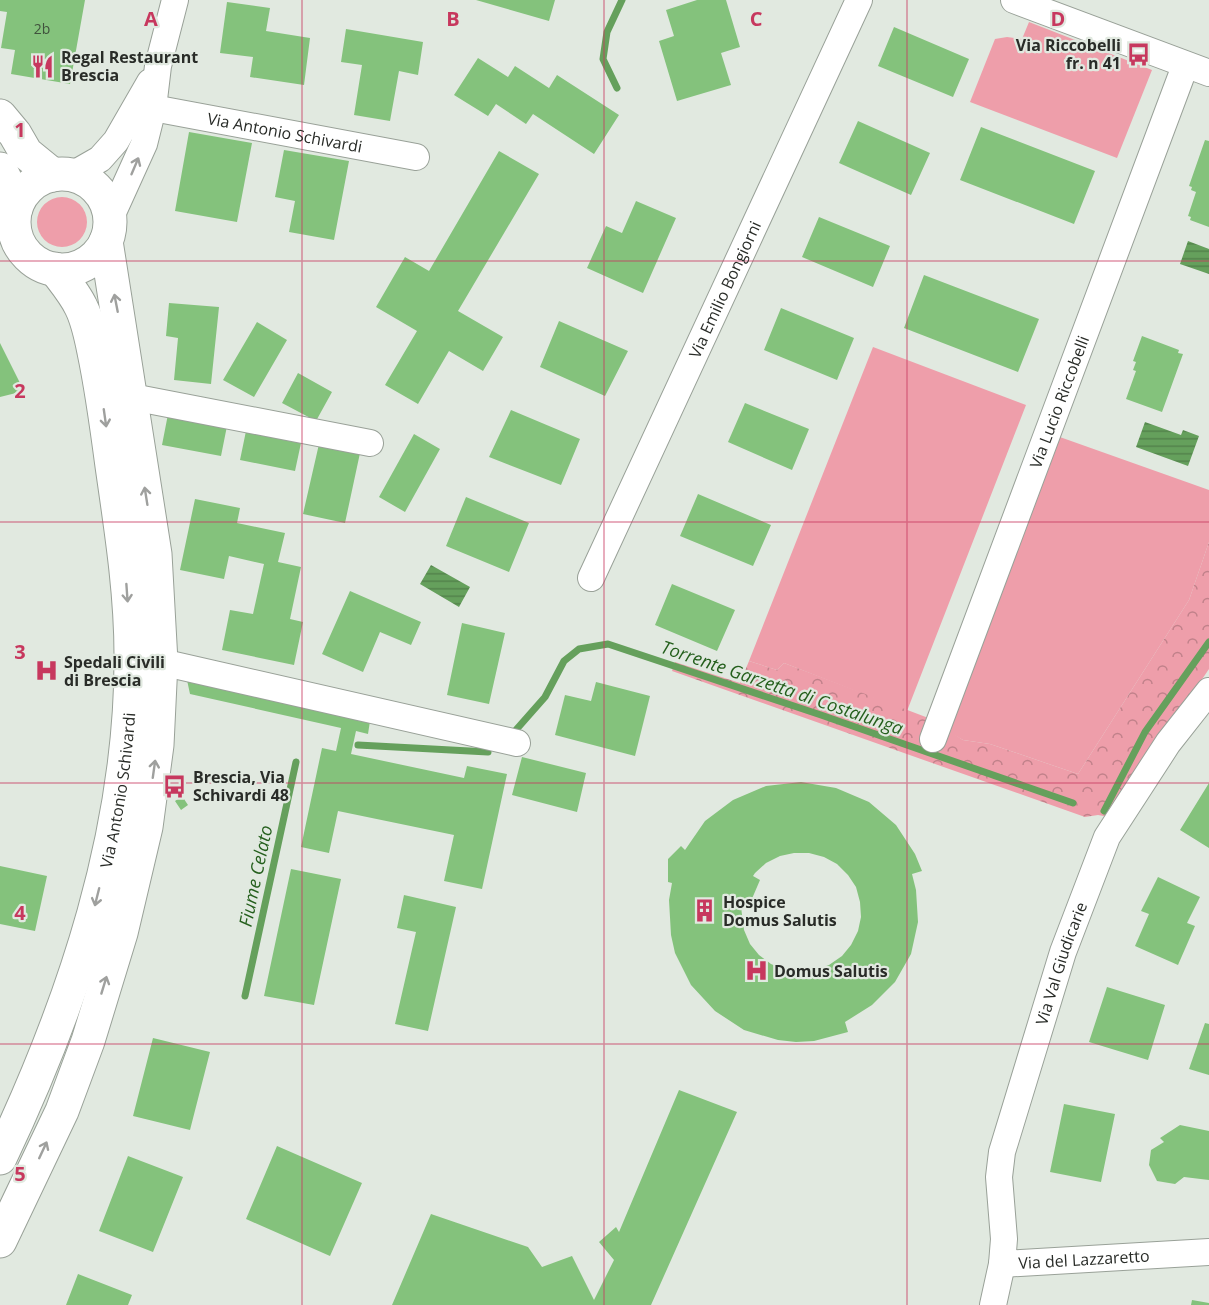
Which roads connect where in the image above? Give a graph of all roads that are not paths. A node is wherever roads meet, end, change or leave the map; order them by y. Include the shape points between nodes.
1 (175, 0) edge
2 (859, 0) edge
3 (1014, 0) edge
4 (158, 66) junction
5 (1197, 69) edge
6 (153, 108) junction
7 (0, 116) edge
8 (416, 158) dead end
9 (0, 169) edge
10 (63, 175) junction
11 (16, 208) junction
12 (108, 230) junction
13 (55, 269) junction
14 (132, 397) junction
15 (370, 443) dead end
16 (591, 578) dead end
17 (161, 662) junction
18 (1209, 691) edge
19 (933, 739) dead end
20 (517, 743) dead end
21 (0, 1158) edge
22 (0, 1241) edge
23 (1209, 1252) edge
24 (1002, 1264) junction
25 (993, 1305) edge

1 - 4 street
2 - 16 street, Via Emilio Bongiorni
3 - 5 street, Via Lucio Riccobelli
4 - 6 street
4 - 10 street via 116,141 100,159
5 - 19 street, Via Lucio Riccobelli
6 - 8 street, Via Antonio Schivardi
12 -> 6 street via 144,144
7 - 10 street via 26,153
9 - 11 street
10 - 11 street via 43,178 26,190
10 - 12 street via 82,178 98,191 108,209
11 - 13 street via 14,220 19,243 34,261
12 - 13 street via 94,258 86,264
14 -> 12 street, Via Antonio Schivardi
13 -> 21 street, Via Antonio Schivardi via 78,301 87,322 103,399 129,620 127,737 116,820 91,924 59,1024
14 - 15 street
17 -> 14 street, Via Antonio Schivardi via 155,554
17 - 20 street
22 -> 17 street, Via Antonio Schivardi via 62,1111 121,933 146,827 157,745
18 - 24 street, Via Val Giudicarie via 1168,743 1107,837 1063,952 1002,1152
23 - 24 street, Via del Lazzaretto
24 - 25 street, Via del Lazzaretto

